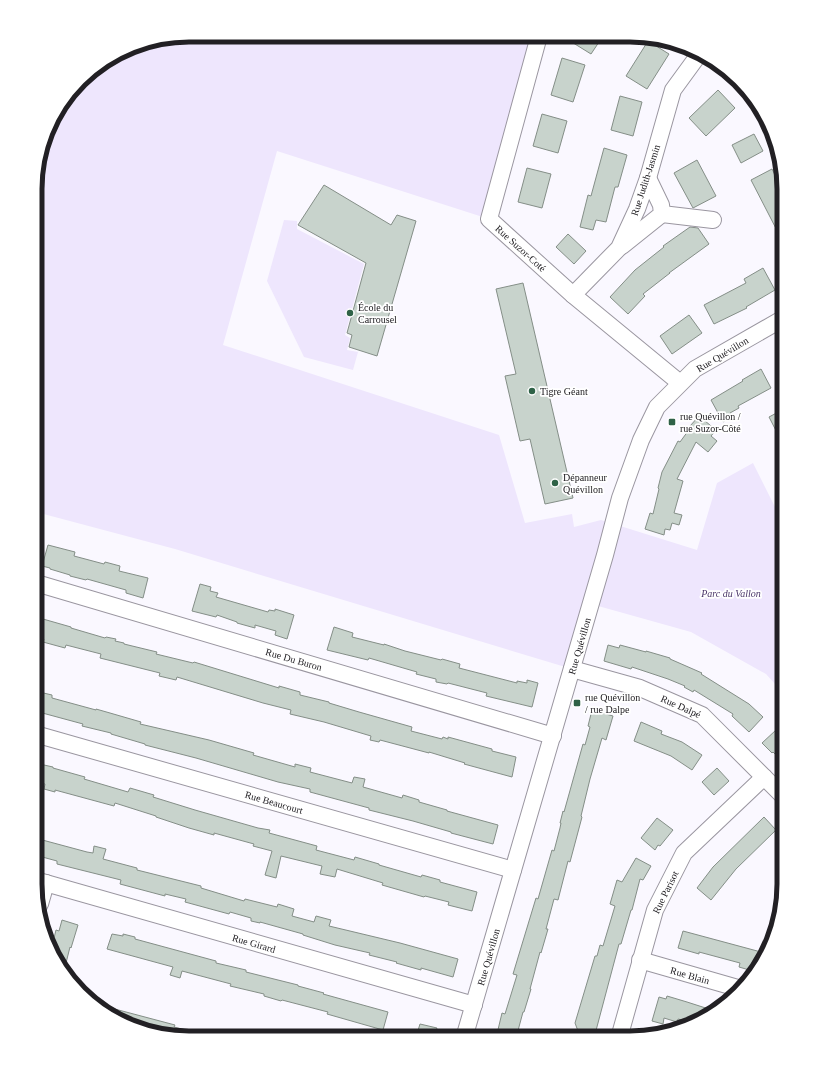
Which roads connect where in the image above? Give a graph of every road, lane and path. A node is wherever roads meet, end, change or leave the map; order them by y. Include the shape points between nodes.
1 (537, 42) edge
2 (696, 58) edge
3 (648, 178) junction
4 (662, 214) junction
5 (713, 220) dead end
6 (619, 248) junction
7 (573, 295) junction
8 (777, 328) edge
9 (680, 384) junction
10 (42, 585) edge
11 (572, 669) junction
12 (42, 736) edge
13 (553, 736) junction
14 (764, 777) junction
15 (777, 790) edge
16 (513, 870) junction
17 (42, 882) edge
18 (640, 960) junction
19 (735, 987) edge
20 (474, 1005) junction
21 (466, 1031) edge
22 (621, 1031) edge

1 - 7 street, Rue Suzor-Coté via 489,219
2 - 3 street, Rue Judith-Jasmin via 672,90
3 - 4 street via 661,205
3 - 6 street, Rue Judith-Jasmin via 637,210
4 - 5 street
4 - 6 street
6 - 7 street, Rue Judith-Jasmin
7 - 9 street, Rue Suzor-Coté
8 - 9 street, Rue Quévillon via 695,369
9 - 11 street, Rue Quévillon via 657,407 641,440 620,498
10 - 13 street, Rue Du Buron
11 - 13 street, Rue Quévillon
11 - 14 street, Rue Dalpé via 640,688 702,715
12 - 16 street, Rue Beaucourt
13 - 16 street, Rue Quévillon
14 - 15 street, Rue Dalpé
14 - 18 street, Rue Parisot via 684,853 655,910
16 - 20 street, Rue Quévillon
17 - 20 street, Rue Girard
18 - 19 street, Rue Blain
18 - 22 street, Rue Parisot
20 - 21 street, Rue Quévillon

